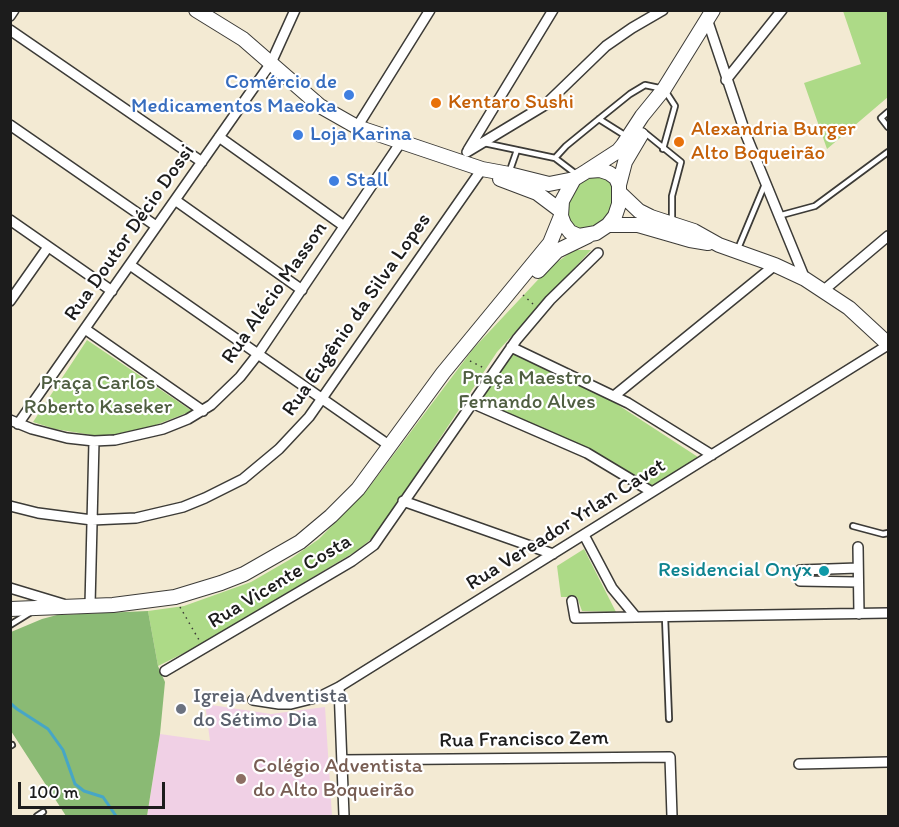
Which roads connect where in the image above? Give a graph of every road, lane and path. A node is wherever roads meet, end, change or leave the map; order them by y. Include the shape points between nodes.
1 (14, 10) edge
2 (196, 10) edge
3 (296, 10) edge
4 (430, 10) edge
5 (553, 10) edge
6 (663, 10) edge
7 (782, 10) edge
8 (710, 15) edge
9 (10, 16) edge
10 (10, 30) edge
11 (271, 63) junction
12 (726, 80) junction
13 (664, 88) junction
14 (888, 112) edge
15 (599, 119) junction
16 (10, 124) edge
17 (357, 127) junction
18 (888, 127) edge
19 (643, 132) junction
20 (219, 137) junction
21 (629, 138) junction
22 (401, 142) junction
23 (483, 142) junction
24 (663, 149) junction
25 (517, 150) junction
26 (888, 152) edge
27 (463, 157) junction
28 (555, 158) junction
29 (201, 162) junction
30 (482, 169) junction
31 (509, 174) junction
32 (580, 175) junction
33 (765, 184) junction
34 (620, 189) junction
35 (175, 200) junction
36 (561, 213) junction
37 (778, 216) junction
38 (10, 220) edge
39 (672, 224) junction
40 (608, 225) junction
41 (156, 226) junction
42 (344, 226) junction
43 (589, 236) junction
44 (888, 236) edge
45 (719, 245) junction
46 (48, 247) junction
47 (737, 251) junction
48 (598, 252) dead end
49 (130, 265) junction
50 (775, 266) junction
51 (805, 279) junction
52 (302, 290) junction
53 (824, 290) junction
54 (112, 291) junction
55 (519, 292) junction
56 (10, 301) edge
57 (541, 310) junction
58 (487, 320) junction
59 (85, 329) junction
60 (888, 345) edge
61 (511, 347) junction
62 (258, 354) junction
63 (458, 354) junction
64 (493, 373) junction
65 (614, 396) junction
66 (322, 399) junction
67 (472, 403) junction
68 (203, 411) junction
69 (14, 422) edge
70 (94, 441) junction
71 (390, 446) junction
72 (712, 455) junction
73 (652, 492) junction
74 (403, 501) junction
75 (10, 506) edge
76 (92, 520) junction
77 (854, 526) dead end
78 (888, 533) edge
79 (584, 535) junction
80 (858, 547) dead end
81 (553, 554) junction
82 (858, 568) junction
83 (800, 570) dead end
84 (800, 581) dead end
85 (858, 582) junction
86 (10, 590) edge
87 (175, 597) junction
88 (572, 601) dead end
89 (67, 605) junction
90 (90, 605) junction
91 (41, 606) junction
92 (10, 609) edge
93 (859, 614) junction
94 (888, 614) edge
95 (665, 616) junction
96 (636, 617) junction
97 (10, 625) edge
98 (203, 648) junction
99 (165, 671) dead end
100 (339, 687) junction
101 (253, 700) dead end
102 (669, 719) dead end
103 (342, 760) junction
104 (888, 762) edge
105 (800, 764) dead end
106 (43, 812) dead end
107 (37, 816) edge
108 (344, 816) edge
109 (672, 816) edge

1 - 9 street
2 - 11 main road via 243,39
3 - 11 street, Rua Doutor Décio Dossi
4 - 17 street
5 - 27 street
6 - 23 street via 606,46 545,105
7 - 12 street
8 - 12 street
8 - 13 main road
10 - 29 street
11 - 17 main road via 320,106
11 - 20 street, Rua Doutor Décio Dossi
12 - 33 street
13 - 15 lane via 645,85
13 - 19 main road
13 - 21 main road
13 - 24 lane via 675,106
14 - 18 lane via 881,118
15 - 21 lane
15 - 28 lane
16 - 41 street
17 - 22 main road
19 - 24 lane
19 - 34 main road via 625,162
20 - 29 street, Rua Doutor Décio Dossi
20 - 42 street
21 - 32 main road via 618,151
22 - 27 main road
22 - 42 street, Rua Alécio Masson
23 - 25 lane
23 - 27 street
24 - 39 lane via 681,162 672,196
25 - 28 lane
25 - 31 lane
26 - 37 lane via 815,206
27 - 30 main road
28 - 32 lane
29 - 35 street, Rua Doutor Décio Dossi
30 - 31 main road
30 - 36 main road via 537,193
30 - 66 street, Rua Eugênio da Silva Lopes
31 - 32 main road via 549,184
32 - 34 main road via 600,170 609,173
32 - 36 main road via 566,192
33 - 37 street
33 - 47 lane
34 - 39 main road via 645,214
34 - 40 main road via 620,204
35 - 41 street, Rua Doutor Décio Dossi
35 - 52 street
36 - 43 main road via 570,232
36 - 58 main road via 550,243
37 - 51 street
38 - 46 street
39 - 45 main road
40 - 43 main road
40 - 45 main road via 638,225
41 - 49 street, Rua Doutor Décio Dossi
42 - 52 street, Rua Alécio Masson
43 - 55 main road via 557,251
44 - 53 street
45 - 47 main road
46 - 54 street
46 - 56 street
47 - 50 main road
48 - 57 street, Rua Vicente Costa
49 - 54 street, Rua Doutor Décio Dossi
49 - 62 street
50 - 51 main road
50 - 65 street
51 - 53 main road
52 - 62 street, Rua Alécio Masson
53 - 60 main road via 862,318
54 - 59 street, Rua Doutor Décio Dossi
55 - 57 path
55 - 58 main road
57 - 61 street, Rua Vicente Costa
58 - 63 main road
59 - 68 street
59 - 69 street, Rua Doutor Décio Dossi
60 - 72 street, Rua Vereador Yrlan Cavet
61 - 64 street, Rua Vicente Costa
61 - 65 street
62 - 66 street
62 - 68 street, Rua Alécio Masson
63 - 64 path
63 - 71 main road
64 - 67 street, Rua Vicente Costa
65 - 72 street
66 - 71 street
66 - 76 street, Rua Eugênio da Silva Lopes via 279,449 224,490 158,513
67 - 73 street via 579,449
67 - 74 street, Rua Vicente Costa
68 - 70 street, Rua Alécio Masson via 146,434
69 - 70 street, Rua Alécio Masson via 67,438
70 - 76 street
71 - 87 main road via 344,504 300,542 244,574
72 - 73 street, Rua Vereador Yrlan Cavet
73 - 79 street, Rua Vereador Yrlan Cavet
74 - 81 street
74 - 98 street, Rua Vicente Costa via 381,536 365,552
75 - 76 street, Rua Eugênio da Silva Lopes
76 - 90 street
77 - 78 lane
79 - 81 street, Rua Vereador Yrlan Cavet
79 - 96 street via 612,588
80 - 82 street
81 - 100 street, Rua Vereador Yrlan Cavet
82 - 83 street
82 - 85 street
84 - 85 street
85 - 93 street
86 - 89 street
87 - 90 main road
87 - 98 path
88 - 96 street via 575,618
89 - 90 main road
89 - 91 main road
91 - 92 main road
91 - 97 lane
93 - 94 street
93 - 95 street
95 - 96 street
95 - 102 lane
98 - 99 street, Rua Vicente Costa
100 - 101 street, Rua Vereador Yrlan Cavet via 291,704
100 - 103 street
103 - 108 street
103 - 109 street, Rua Francisco Zem via 670,757
104 - 105 street
106 - 107 lane

